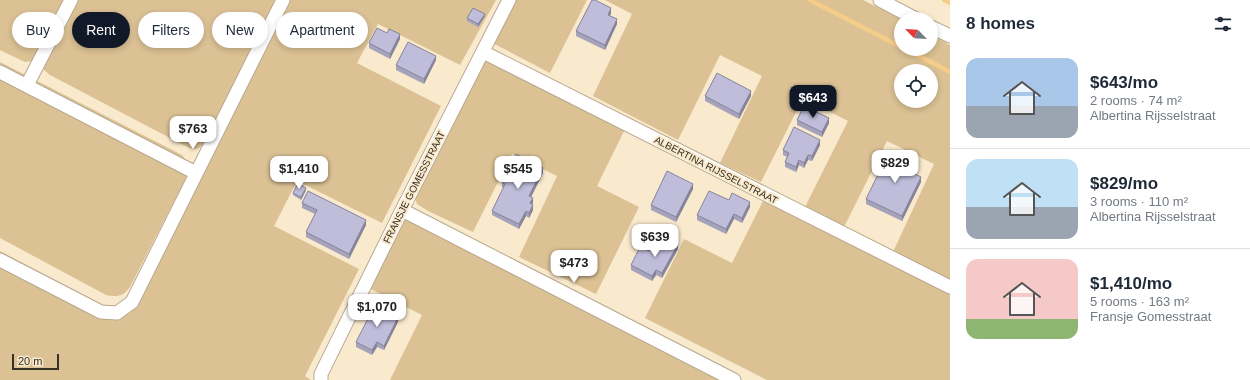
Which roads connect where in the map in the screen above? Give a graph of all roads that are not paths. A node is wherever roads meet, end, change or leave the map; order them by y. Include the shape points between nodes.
1 (71, 0) edge
2 (283, 0) edge
3 (509, 0) edge
4 (880, 0) edge
5 (903, 12) edge
6 (938, 30) edge
7 (950, 36) edge
8 (483, 52) junction
9 (0, 72) edge
10 (27, 85) junction
11 (196, 173) junction
12 (402, 210) junction
13 (0, 260) edge
14 (950, 287) edge
15 (321, 377) edge
16 (734, 380) edge

1 - 10 street
2 - 11 street
3 - 8 street, FRANSJE GOMESSTRAAT
4 - 5 street
6 - 7 street
8 - 12 street, FRANSJE GOMESSTRAAT
8 - 14 street, ALBERTINA RIJSSELSTRAAT
9 - 10 street
10 - 11 street
11 - 13 street via 132,302 117,313 101,312
12 - 15 street, FRANSJE GOMESSTRAAT
12 - 16 street

